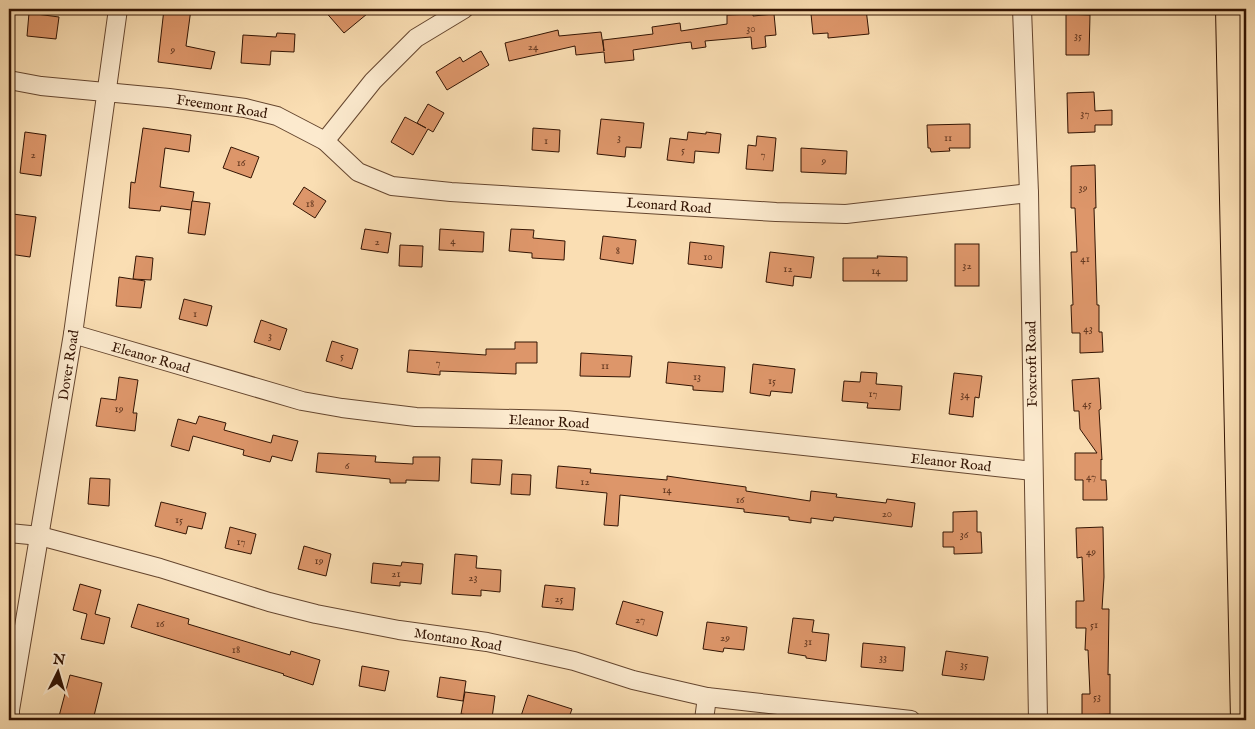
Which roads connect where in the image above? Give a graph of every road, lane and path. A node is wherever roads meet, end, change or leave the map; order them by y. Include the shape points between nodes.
1 (118, 9) edge
2 (464, 9) edge
3 (1022, 9) edge
4 (1230, 9) edge
5 (9, 80) edge
6 (106, 93) junction
7 (324, 141) junction
8 (1028, 193) junction
9 (73, 334) junction
10 (1033, 471) junction
11 (9, 533) edge
12 (40, 536) junction
13 (707, 697) junction
14 (10, 720) edge
15 (704, 720) edge
16 (911, 720) edge
17 (1038, 720) edge
18 (1245, 720) edge

1 - 6 street, Dover Road
2 - 7 street via 416,38 373,81
3 - 8 street, Foxcroft Road
4 - 18 highway
5 - 6 street, Freemont Road
6 - 7 street, Freemont Road via 245,108 277,116
6 - 9 street, Dover Road
7 - 8 street, Leonard Road via 358,172 392,186 451,192 846,214
8 - 10 street, Foxcroft Road
9 - 10 street, Eleanor Road via 302,401 342,408 416,417 566,420
9 - 12 street, Dover Road
10 - 17 street, Foxcroft Road
11 - 12 street, Montano Road
12 - 13 street, Montano Road via 307,612 399,630 487,642 574,661 633,680
12 - 14 street, Dover Road
13 - 15 street
13 - 16 street, Montano Road

